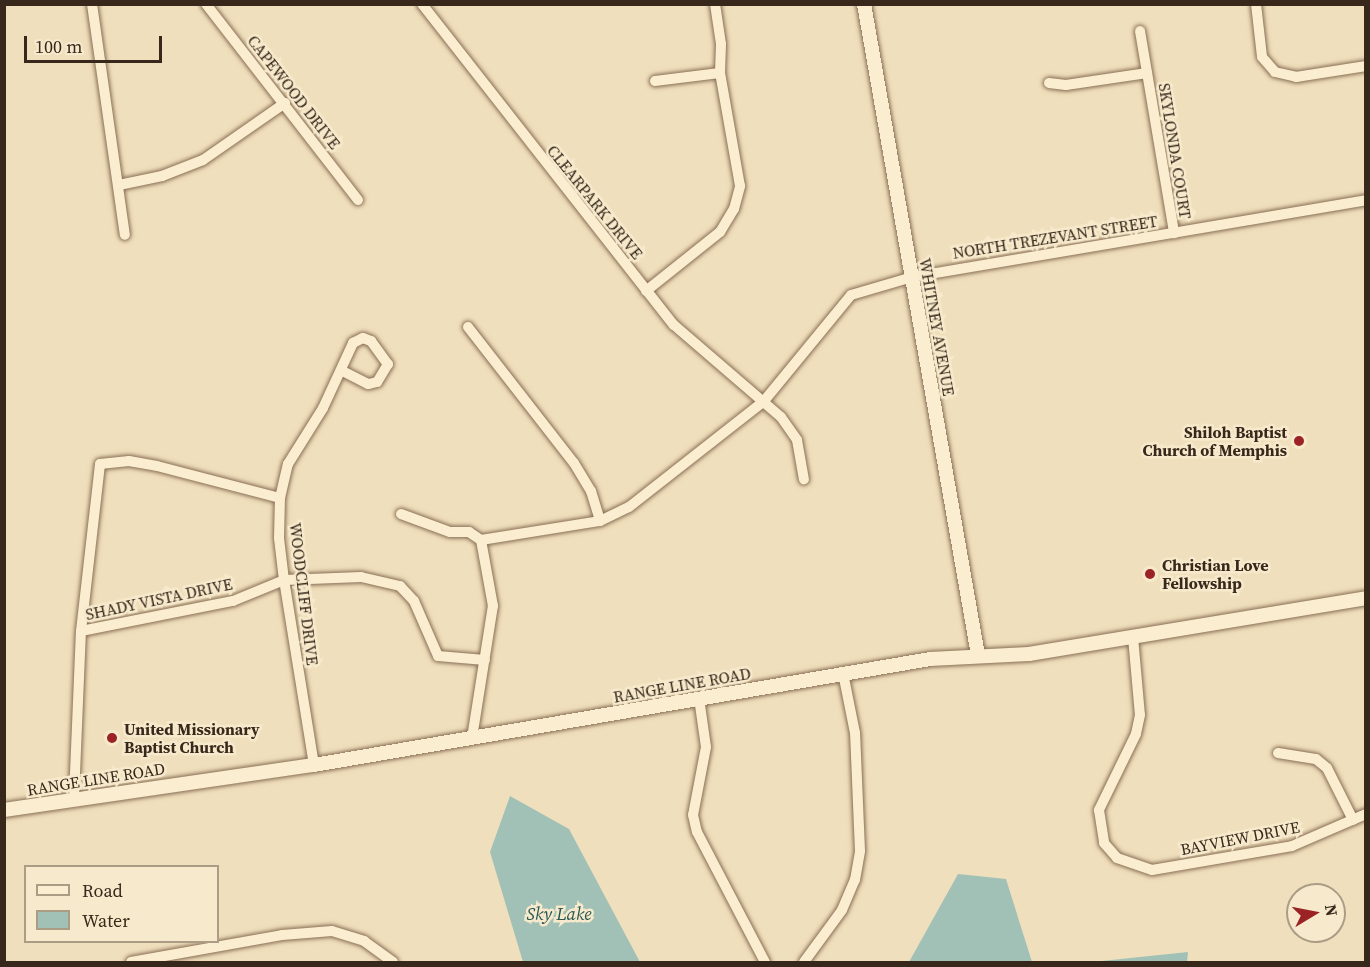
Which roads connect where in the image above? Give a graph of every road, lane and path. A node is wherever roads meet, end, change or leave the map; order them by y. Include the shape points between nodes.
1 (206, 4) edge
2 (422, 4) edge
3 (715, 4) edge
4 (864, 4) edge
5 (1256, 4) edge
6 (94, 5) edge
7 (1140, 31) dead end
8 (1365, 66) edge
9 (720, 73) junction
10 (1147, 74) junction
11 (655, 81) dead end
12 (1049, 83) dead end
13 (285, 103) junction
14 (119, 185) junction
15 (358, 200) dead end
16 (1365, 200) edge
17 (1174, 233) junction
18 (125, 235) dead end
19 (912, 277) junction
20 (646, 291) junction
21 (468, 327) dead end
22 (341, 370) junction
23 (764, 401) junction
24 (804, 479) dead end
25 (280, 498) junction
26 (401, 513) dead end
27 (600, 521) junction
28 (481, 540) junction
29 (284, 580) junction
30 (1365, 598) edge
31 (81, 631) junction
32 (1133, 637) junction
33 (978, 655) junction
34 (485, 660) junction
35 (843, 674) junction
36 (699, 698) junction
37 (472, 738) junction
38 (1278, 753) dead end
39 (314, 765) junction
40 (74, 797) junction
41 (4, 810) edge
42 (1365, 814) edge
43 (1353, 820) junction
44 (170, 959) edge
45 (131, 963) edge
46 (393, 963) edge
47 (765, 963) edge
48 (804, 963) edge

1 - 13 street, CAPEWOOD DRIVE
2 - 20 street, CLEARPARK DRIVE
3 - 9 street via 721,44
4 - 19 main road, WHITNEY AVENUE
5 - 8 street via 1262,57 1275,72 1296,77
6 - 14 street
7 - 10 street, SKYLONDA COURT
9 - 11 street
9 - 20 street via 740,186 734,209 720,232
10 - 12 street via 1066,85
10 - 17 street, SKYLONDA COURT
13 - 14 street via 203,160 162,176
13 - 15 street, CAPEWOOD DRIVE
14 - 18 street
16 - 17 street, NORTH TREZEVANT STREET
17 - 19 street, NORTH TREZEVANT STREET
19 - 23 street, NORTH TREZEVANT STREET via 851,295
19 - 33 main road, WHITNEY AVENUE
20 - 23 street, CLEARPARK DRIVE via 674,325
21 - 27 street via 574,463 591,491
22 - 22 street, WOODCLIFF DRIVE via 368,384 377,382 388,364 386,356 363,338 354,343
22 - 25 street, WOODCLIFF DRIVE via 288,464
23 - 24 street, CLEARPARK DRIVE via 797,440
23 - 27 street, NORTH TREZEVANT STREET via 629,507
25 - 29 street, WOODCLIFF DRIVE
25 - 31 street via 157,466 129,461 100,464
26 - 28 street via 450,532 469,532
27 - 28 street, NORTH TREZEVANT STREET
28 - 34 street via 493,606
29 - 31 street, SHADY VISTA DRIVE via 233,601
29 - 34 street, SHADY VISTA DRIVE via 361,577 400,586 414,601 438,656
29 - 39 street, WOODCLIFF DRIVE
30 - 32 main road, RANGE LINE ROAD
31 - 40 street
32 - 33 main road, RANGE LINE ROAD via 1029,654
32 - 43 street, BAYVIEW DRIVE via 1140,716 1136,734 1099,810 1104,843 1117,858 1152,870 1292,846
33 - 35 main road, RANGE LINE ROAD
34 - 37 street
35 - 36 main road, RANGE LINE ROAD
35 - 48 street via 855,733 860,851 855,880 842,910
36 - 37 main road, RANGE LINE ROAD
36 - 47 street via 706,747 693,815 697,832
37 - 39 main road, RANGE LINE ROAD
38 - 43 street via 1316,759 1327,768
39 - 40 main road, RANGE LINE ROAD
40 - 41 main road, RANGE LINE ROAD
42 - 43 street, BAYVIEW DRIVE
44 - 45 street
44 - 46 street via 282,935 332,931 364,941

